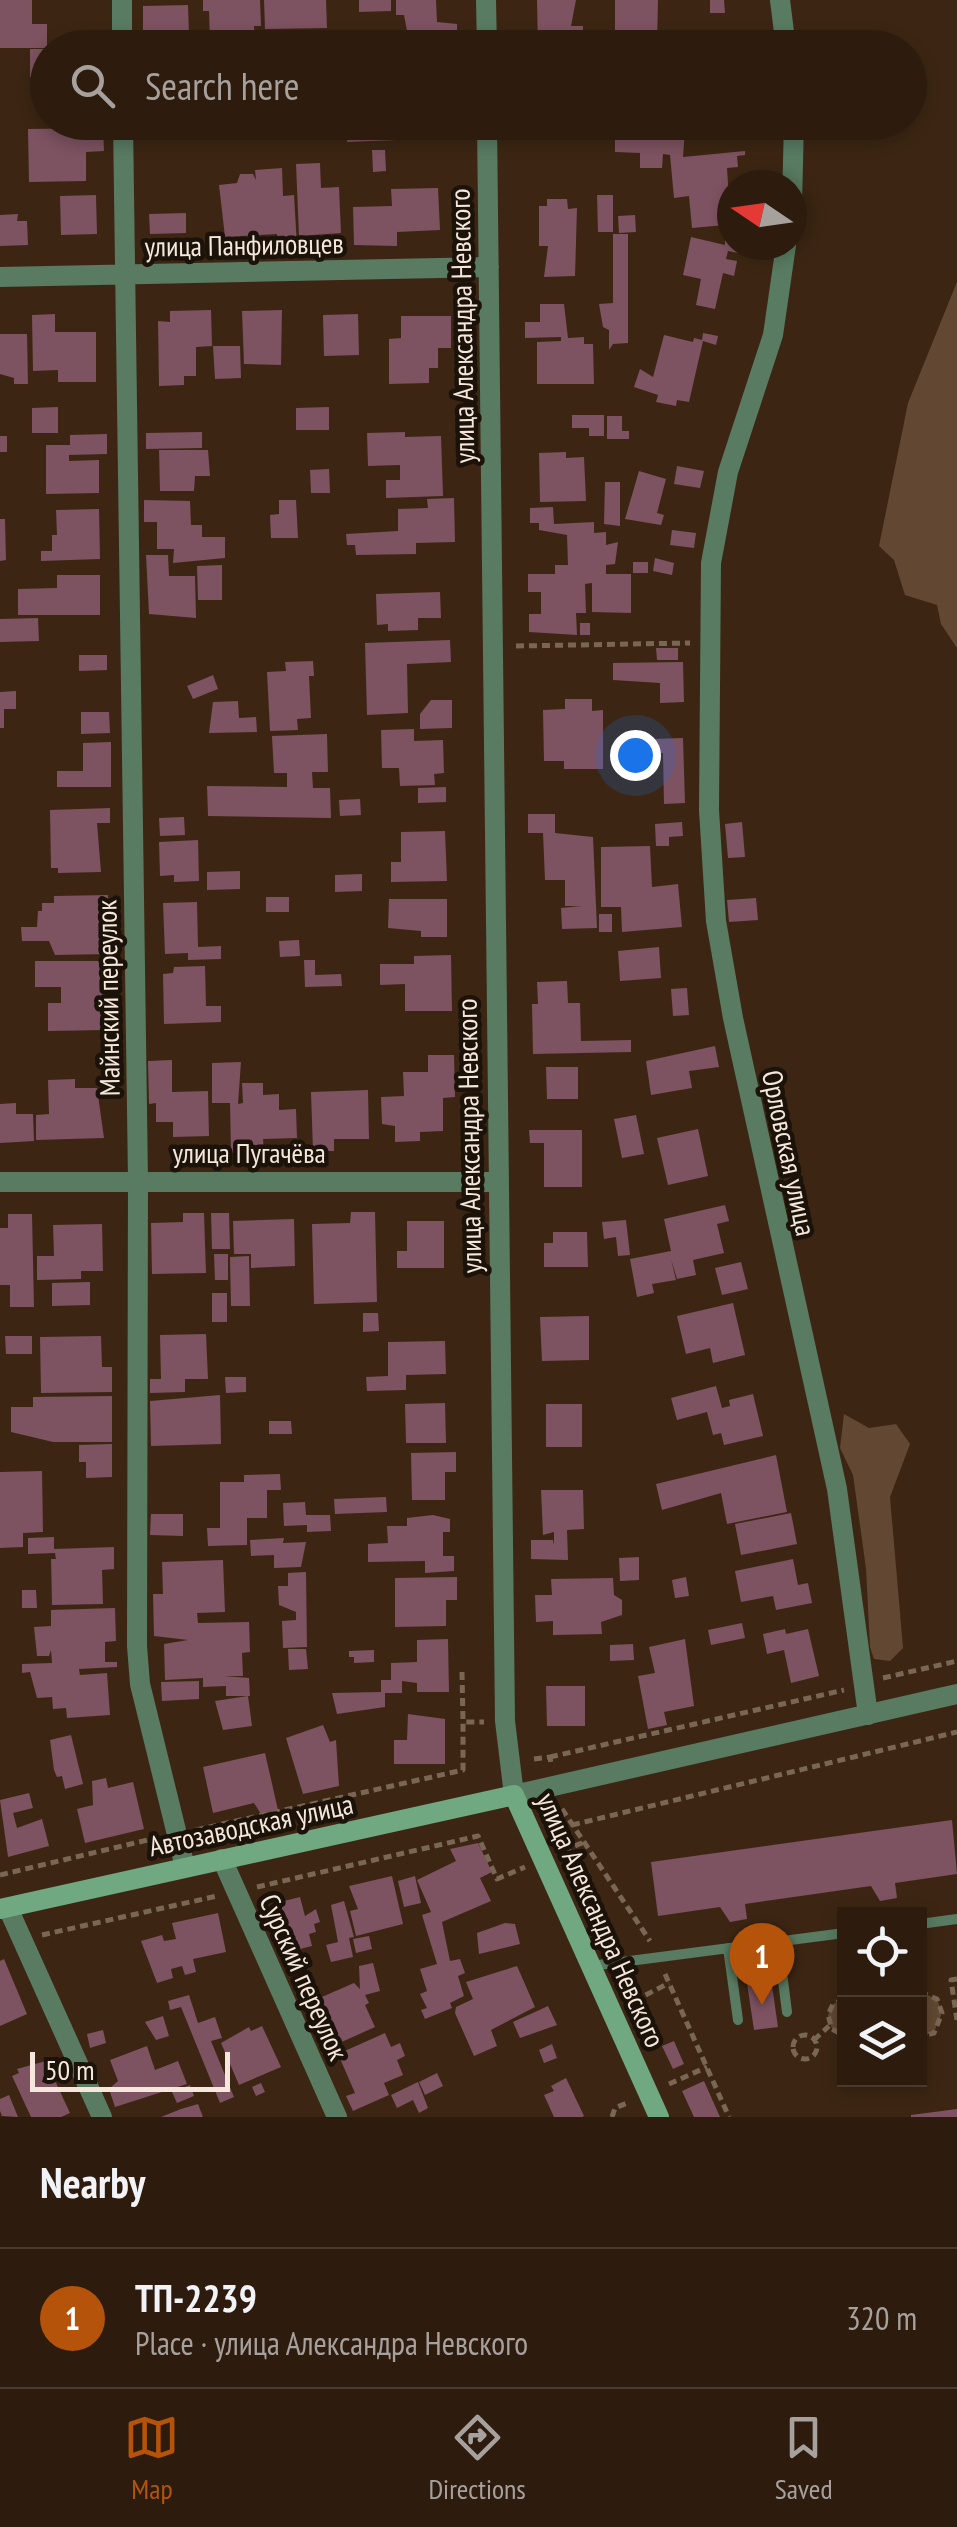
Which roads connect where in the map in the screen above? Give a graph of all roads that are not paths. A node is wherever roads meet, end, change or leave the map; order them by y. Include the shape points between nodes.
1 (122, 0) edge
2 (486, 0) edge
3 (780, 0) edge
4 (122, 30) edge
5 (486, 30) edge
6 (784, 30) edge
7 (123, 140) edge
8 (488, 140) edge
9 (794, 140) edge
10 (793, 170) edge
11 (784, 260) edge
12 (489, 267) junction
13 (124, 275) junction
14 (0, 277) edge
15 (138, 1180) junction
16 (0, 1182) edge
17 (497, 1182) junction
18 (957, 1694) edge
19 (868, 1715) junction
20 (514, 1795) junction
21 (222, 1859) junction
22 (185, 1867) junction
23 (4, 1908) edge
24 (957, 1919) edge
25 (927, 1923) edge
26 (837, 1935) edge
27 (778, 1942) junction
28 (728, 1948) junction
29 (591, 1966) junction
30 (787, 2012) dead end
31 (738, 2020) dead end
32 (102, 2117) edge
33 (336, 2117) edge
34 (659, 2117) edge

1 - 4 street
2 - 5 street
3 - 6 street
7 - 13 street, Майнский переулок
8 - 12 street, улица Александра Невского
9 - 10 street
11 - 19 street, Орловская улица via 773,335 728,472 711,562 709,810 716,921 771,1205 837,1490
12 - 13 street, улица Панфиловцев
12 - 17 street, улица Александра Невского
13 - 14 street, улица Панфиловцев
13 - 15 street, Майнский переулок
15 - 16 street, улица Пугачёва
15 - 17 street, улица Пугачёва
15 - 22 street, Майнский переулок via 136,1646
17 - 20 street, улица Александра Невского via 506,1721
18 - 19 street
19 - 20 street
20 - 21 street, Автозаводская улица
20 - 29 street, улица Александра Невского
21 - 22 street, Автозаводская улица
21 - 33 street, Сурский переулок
22 - 23 street, Автозаводская улица
23 - 32 street
24 - 25 lane
26 - 27 lane
27 - 28 lane
27 - 30 lane
28 - 29 lane
28 - 31 lane
29 - 34 street, улица Александра Невского

